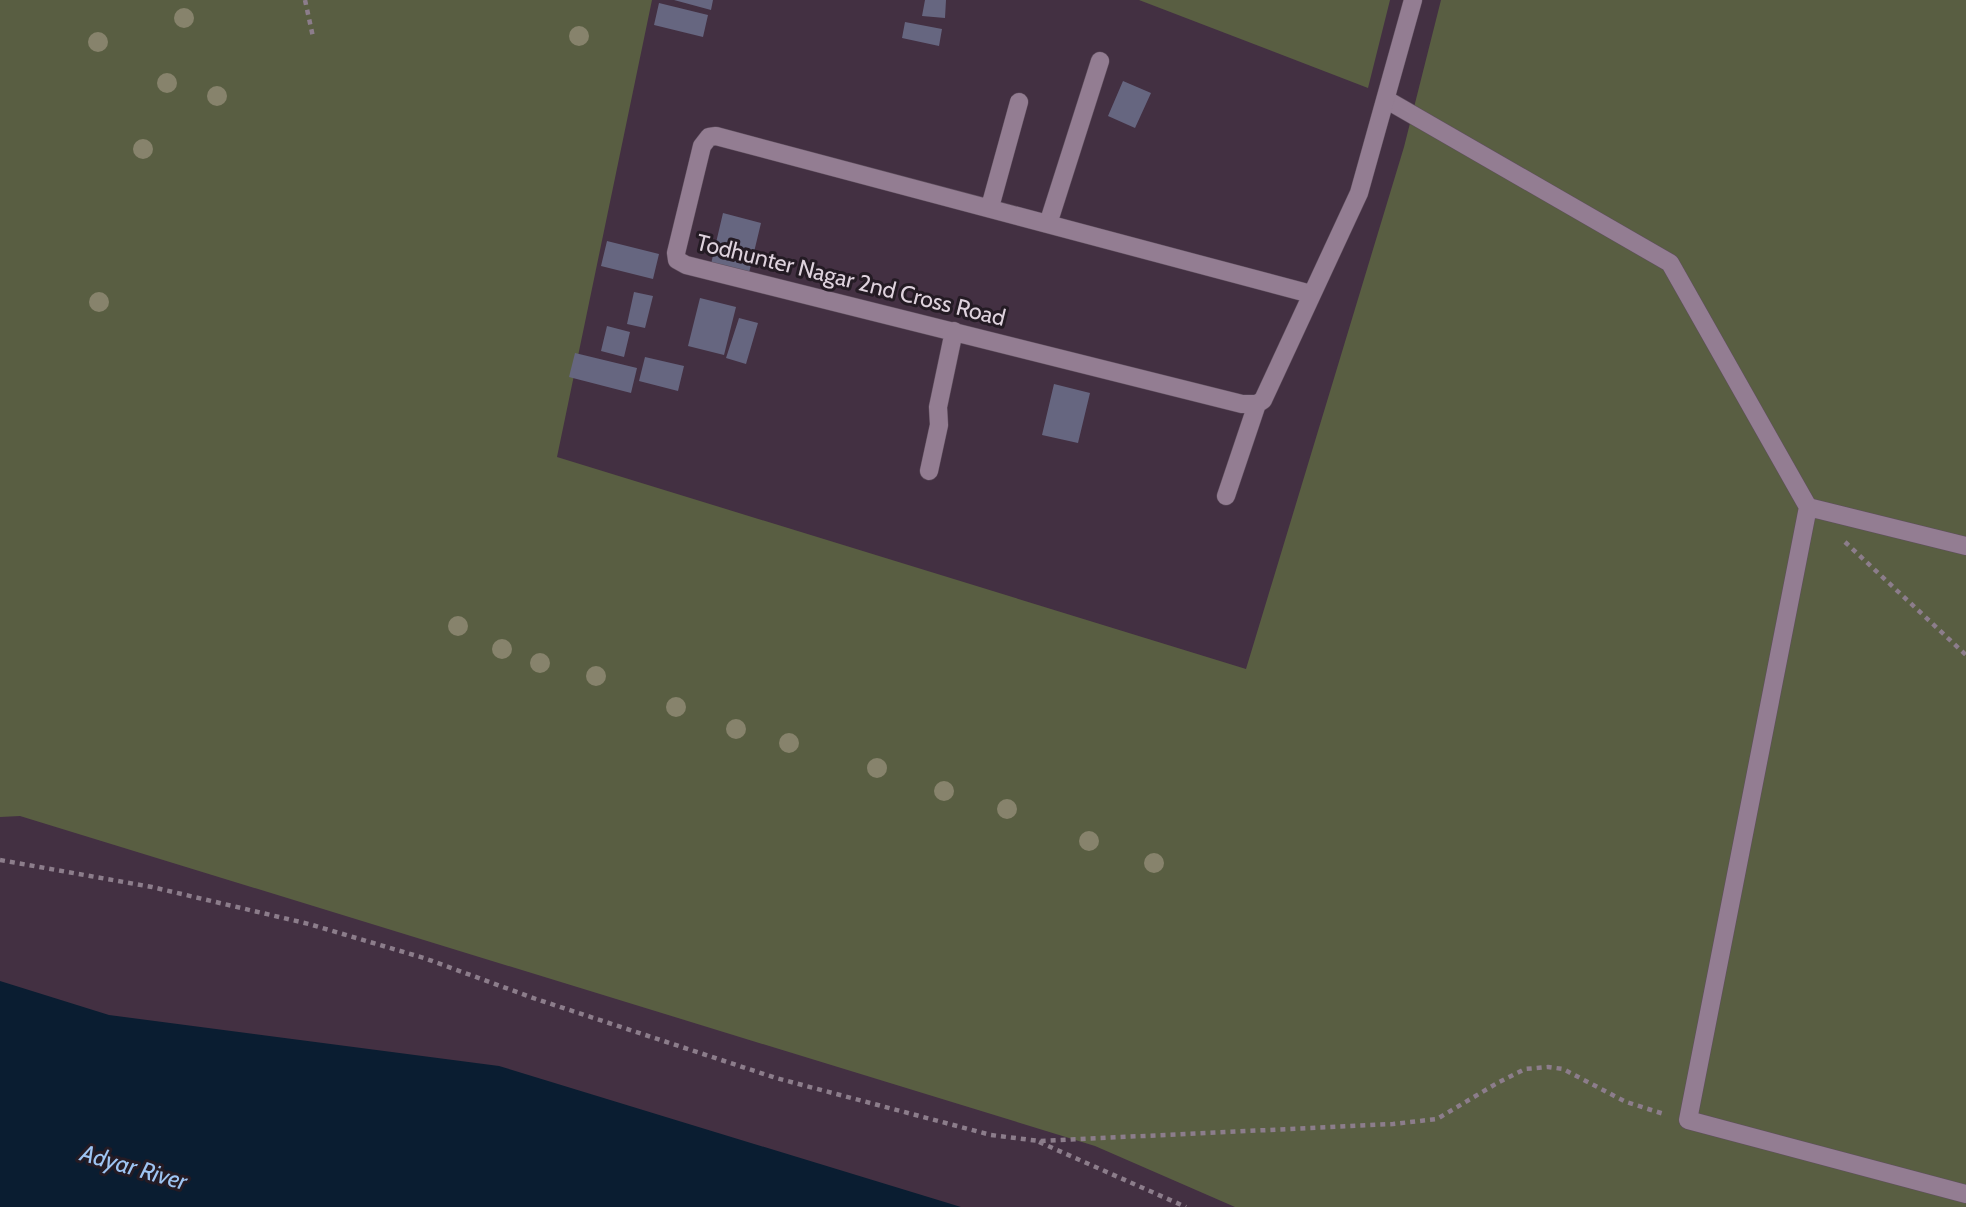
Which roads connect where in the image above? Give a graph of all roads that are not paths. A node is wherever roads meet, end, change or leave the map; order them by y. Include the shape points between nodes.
1 (1413, 0) edge
2 (1100, 61) dead end
3 (1387, 100) junction
4 (1019, 102) dead end
5 (990, 207) junction
6 (1048, 224) junction
7 (1311, 295) junction
8 (954, 331) junction
9 (1257, 404) junction
10 (929, 471) dead end
11 (1226, 496) dead end
12 (1808, 508) junction
13 (1966, 546) edge
14 (1966, 1194) edge

1 - 3 street
2 - 6 street
3 - 7 street via 1359,193
3 - 12 street via 1670,263
4 - 5 street
5 - 6 street, Todhunter Nagar 2nd Cross Road
5 - 8 street, Todhunter Nagar 2nd Cross Road via 723,137 709,137 702,146 677,260
6 - 7 street, Todhunter Nagar 2nd Cross Road
7 - 9 street via 1263,400
8 - 9 street, Todhunter Nagar 2nd Cross Road via 1242,404
8 - 10 street
9 - 11 street
12 - 13 street
12 - 14 street via 1688,1120

